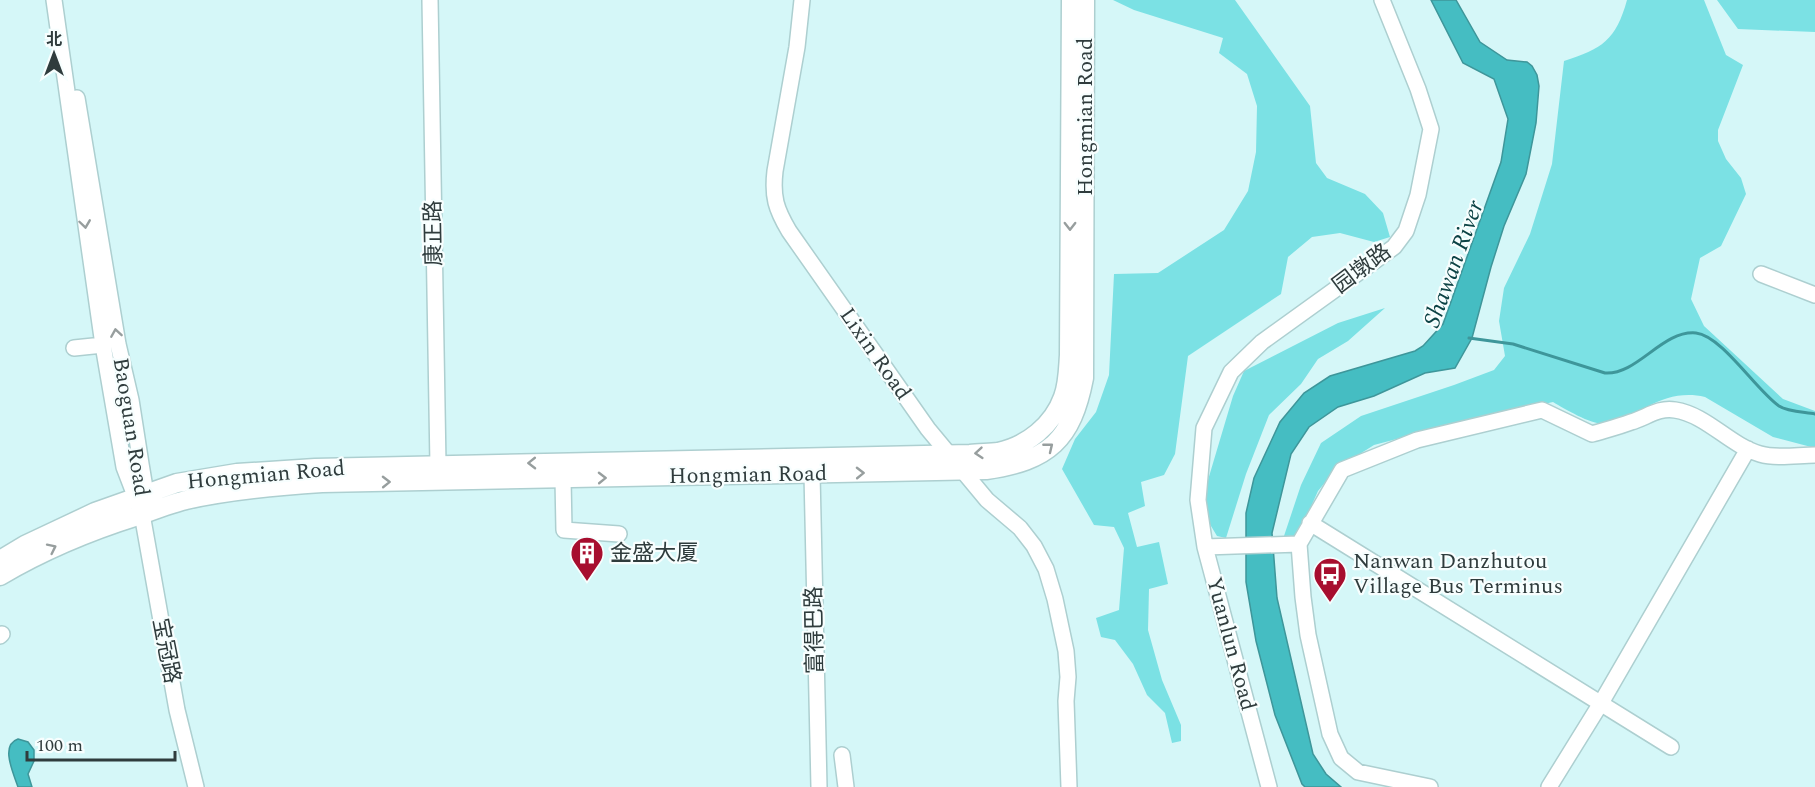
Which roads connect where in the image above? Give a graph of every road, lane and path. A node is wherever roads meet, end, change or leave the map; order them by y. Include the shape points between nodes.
1 (54, 0) edge
2 (63, 0) edge
3 (430, 0) edge
4 (802, 0) edge
5 (1071, 0) edge
6 (1085, 0) edge
7 (1382, 0) edge
8 (1761, 274) dead end
9 (1815, 295) edge
10 (103, 345) junction
11 (74, 348) dead end
12 (1748, 449) junction
13 (949, 454) junction
14 (1815, 455) edge
15 (438, 465) junction
16 (963, 471) junction
17 (812, 474) junction
18 (563, 478) junction
19 (141, 502) junction
20 (1310, 523) junction
21 (619, 534) dead end
22 (1299, 544) junction
23 (1204, 546) junction
24 (0, 560) edge
25 (0, 576) edge
26 (1601, 703) junction
27 (1671, 747) dead end
28 (842, 755) dead end
29 (1074, 786) edge
30 (196, 787) edge
31 (819, 787) edge
32 (846, 787) edge
33 (1269, 787) edge
34 (1430, 787) edge
35 (1549, 787) edge

1 -> 10 street, Baoguan Road
19 -> 2 street, Baoguan Road via 131,400 114,321
3 - 15 street, 康正路
4 - 13 street, Lixin Road via 775,171 774,201 789,231
5 -> 13 main road, Hongmian Road via 1069,355 1064,396 1043,429 1024,443 999,451
16 -> 6 main road, Hongmian Road via 1007,467 1047,451 1062,437 1080,402 1085,357
7 - 23 street, Yuanlun Road via 1431,129 1415,204 1406,231 1394,247 1262,342 1231,372 1204,428 1198,500
8 - 9 street
10 - 11 street
10 - 19 street, Baoguan Road via 124,467
12 - 14 street via 1778,456
12 - 20 street via 1692,415 1674,410 1659,410 1592,434 1542,410 1418,440 1342,470
12 - 26 street
13 -> 15 main road, Hongmian Road
13 - 16 street, Lixin Road
15 - 19 main road, Hongmian Road via 255,471 177,483
17 -> 16 main road, Hongmian Road
16 - 29 street, Lixin Road via 987,500 1020,528 1046,569 1066,651
18 -> 17 main road, Hongmian Road
17 - 31 street, 富得巴路
19 -> 18 main road, Hongmian Road via 322,483
18 - 21 street via 564,530
19 - 24 main road, Hongmian Road via 95,512
25 -> 19 main road, Hongmian Road via 103,527
19 - 30 street, 宝冠路 via 177,710
20 - 22 street
20 - 26 street
22 - 23 street
22 - 34 street via 1308,635 1330,734 1341,758 1358,772
23 - 33 street, Yuanlun Road
26 - 27 street
26 - 35 street
28 - 32 street

